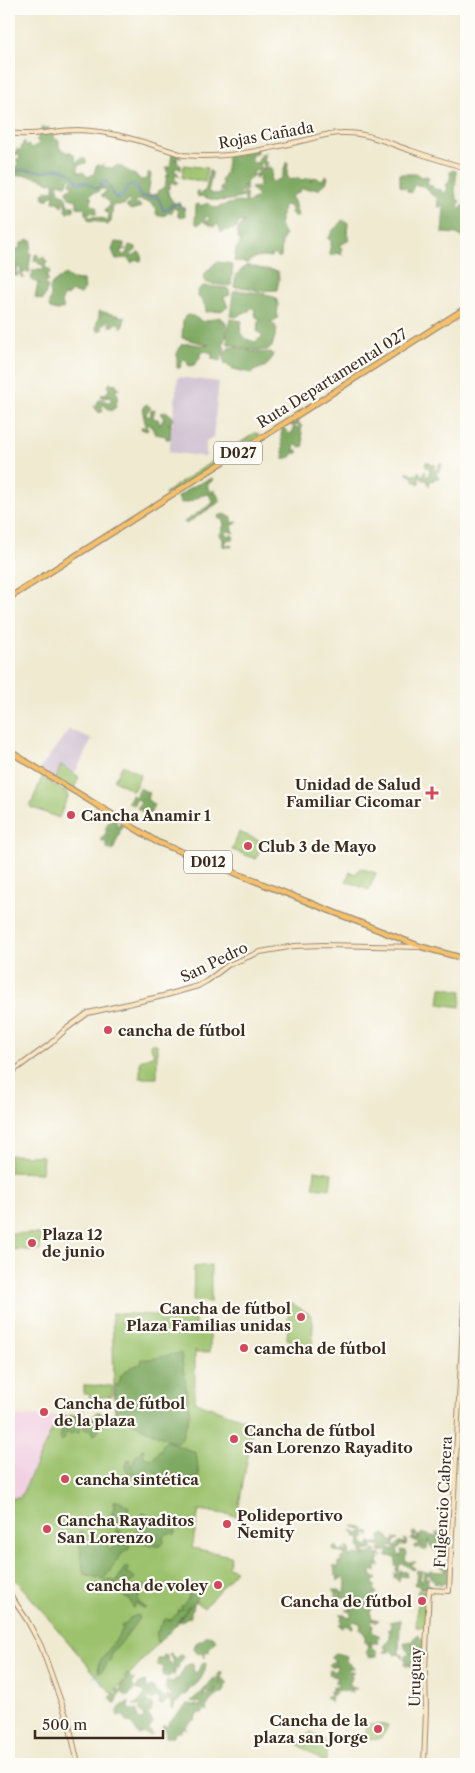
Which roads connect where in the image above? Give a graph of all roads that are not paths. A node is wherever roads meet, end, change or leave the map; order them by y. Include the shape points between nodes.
1 (9, 133) edge
2 (466, 168) edge
3 (466, 308) edge
4 (9, 598) edge
5 (9, 751) edge
6 (410, 945) junction
7 (466, 959) edge
8 (9, 1074) edge
9 (466, 1265) edge
10 (429, 1590) joint
11 (9, 1593) edge
12 (78, 1764) edge
13 (424, 1764) edge

1 - 2 main road, Rojas Cañada via 94,131 183,155 204,156 232,155 346,133 381,139
3 - 4 main road, Ruta Departamental 027 / D027
5 - 6 main road, D012 via 163,845
6 - 7 main road, D012
6 - 8 main road, San Pedro via 294,946 247,956 198,986 88,1013
9 - 10 main road, Fulgencio Cabrera via 449,1591
10 - 13 main road, Uruguay
11 - 12 main road via 41,1646 69,1724

